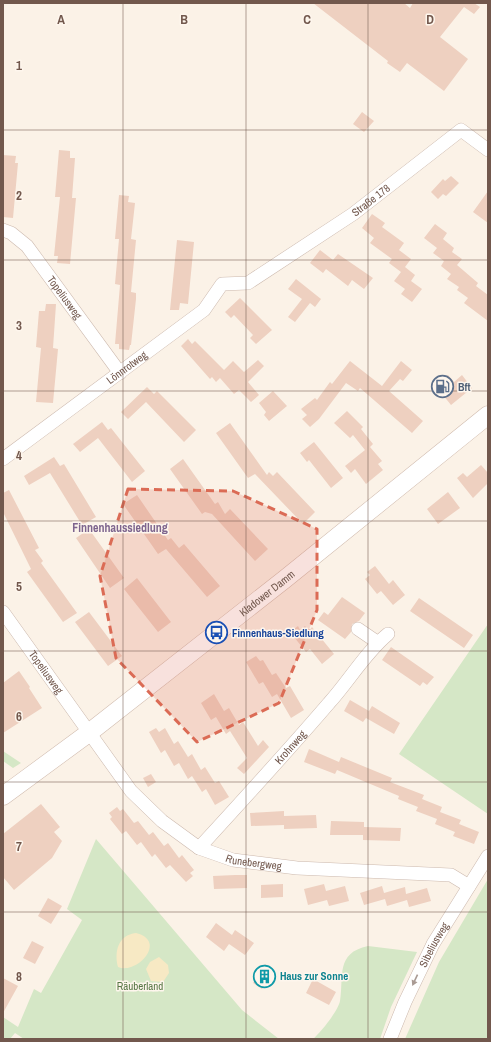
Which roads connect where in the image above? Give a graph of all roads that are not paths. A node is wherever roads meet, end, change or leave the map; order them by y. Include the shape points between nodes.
1 (488, 150) edge
2 (3, 230) edge
3 (248, 283) joint
4 (120, 372) junction
5 (488, 415) edge
6 (3, 459) edge
7 (3, 612) edge
8 (358, 629) dead end
9 (388, 634) dead end
10 (377, 642) junction
11 (90, 732) junction
12 (3, 796) edge
13 (199, 848) junction
14 (488, 856) edge
15 (469, 886) junction
16 (390, 1039) edge

1 - 3 street, Straße 178 via 462,130 353,214
2 - 4 street, Topeliusweg via 28,246
3 - 4 street, Lönnrotweg via 222,284 204,310
4 - 6 street, Lönnrotweg
5 - 11 main road, Kladower Damm via 286,579
7 - 11 street, Topeliusweg
8 - 10 street
9 - 10 street, Krohnweg
10 - 13 street, Krohnweg via 326,707
11 - 12 main road, Kladower Damm
11 - 13 street, Runebergweg via 115,770 146,807 162,822
13 - 15 street, Runebergweg via 233,860 297,868 451,875
14 - 15 street, Sibeliusweg
15 -> 16 street, Sibeliusweg via 433,944 404,1002

